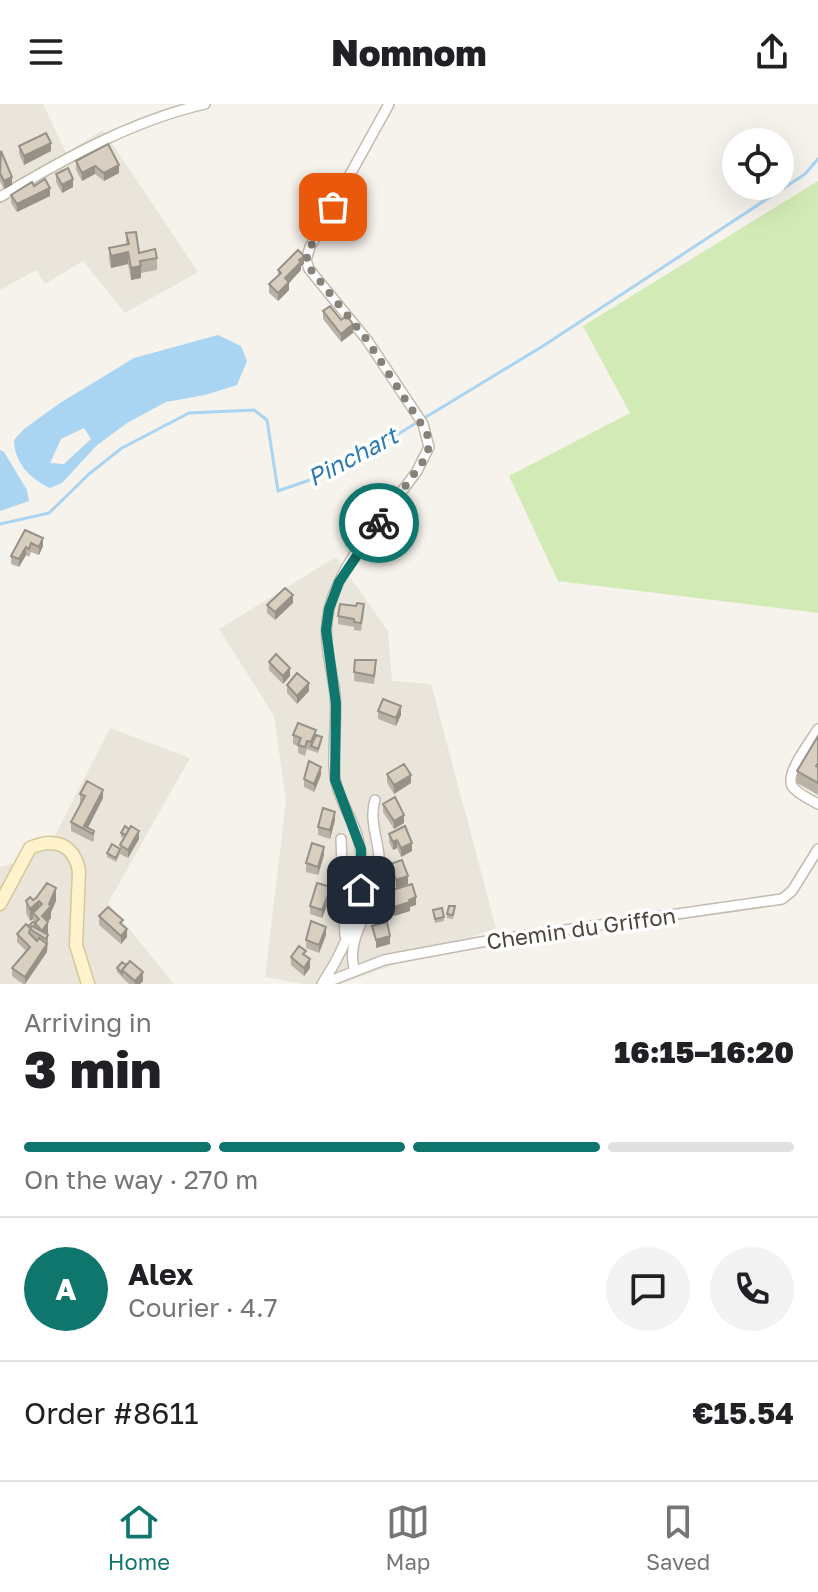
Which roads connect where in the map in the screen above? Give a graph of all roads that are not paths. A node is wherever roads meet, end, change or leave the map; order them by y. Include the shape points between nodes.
1 (205, 104) edge
2 (389, 104) edge
3 (0, 197) edge
4 (818, 729) edge
5 (375, 800) dead end
6 (818, 804) edge
7 (341, 839) dead end
8 (818, 849) edge
9 (0, 904) edge
10 (345, 939) junction
11 (355, 971) junction
12 (88, 984) edge
13 (322, 984) edge

1 - 3 street via 129,129
2 - 10 street via 306,260 367,340 429,441 424,460 345,571 327,619 336,704 335,780 362,858 361,890
4 - 6 street via 790,779 793,788
5 - 11 street via 371,811 380,873 350,955
7 - 10 street
8 - 11 street, Chemin du Griffon via 782,899 481,942 384,960
9 - 12 main road via 30,848 51,842 68,848 79,871 76,945
10 - 13 street
11 - 13 street, Chemin du Griffon

